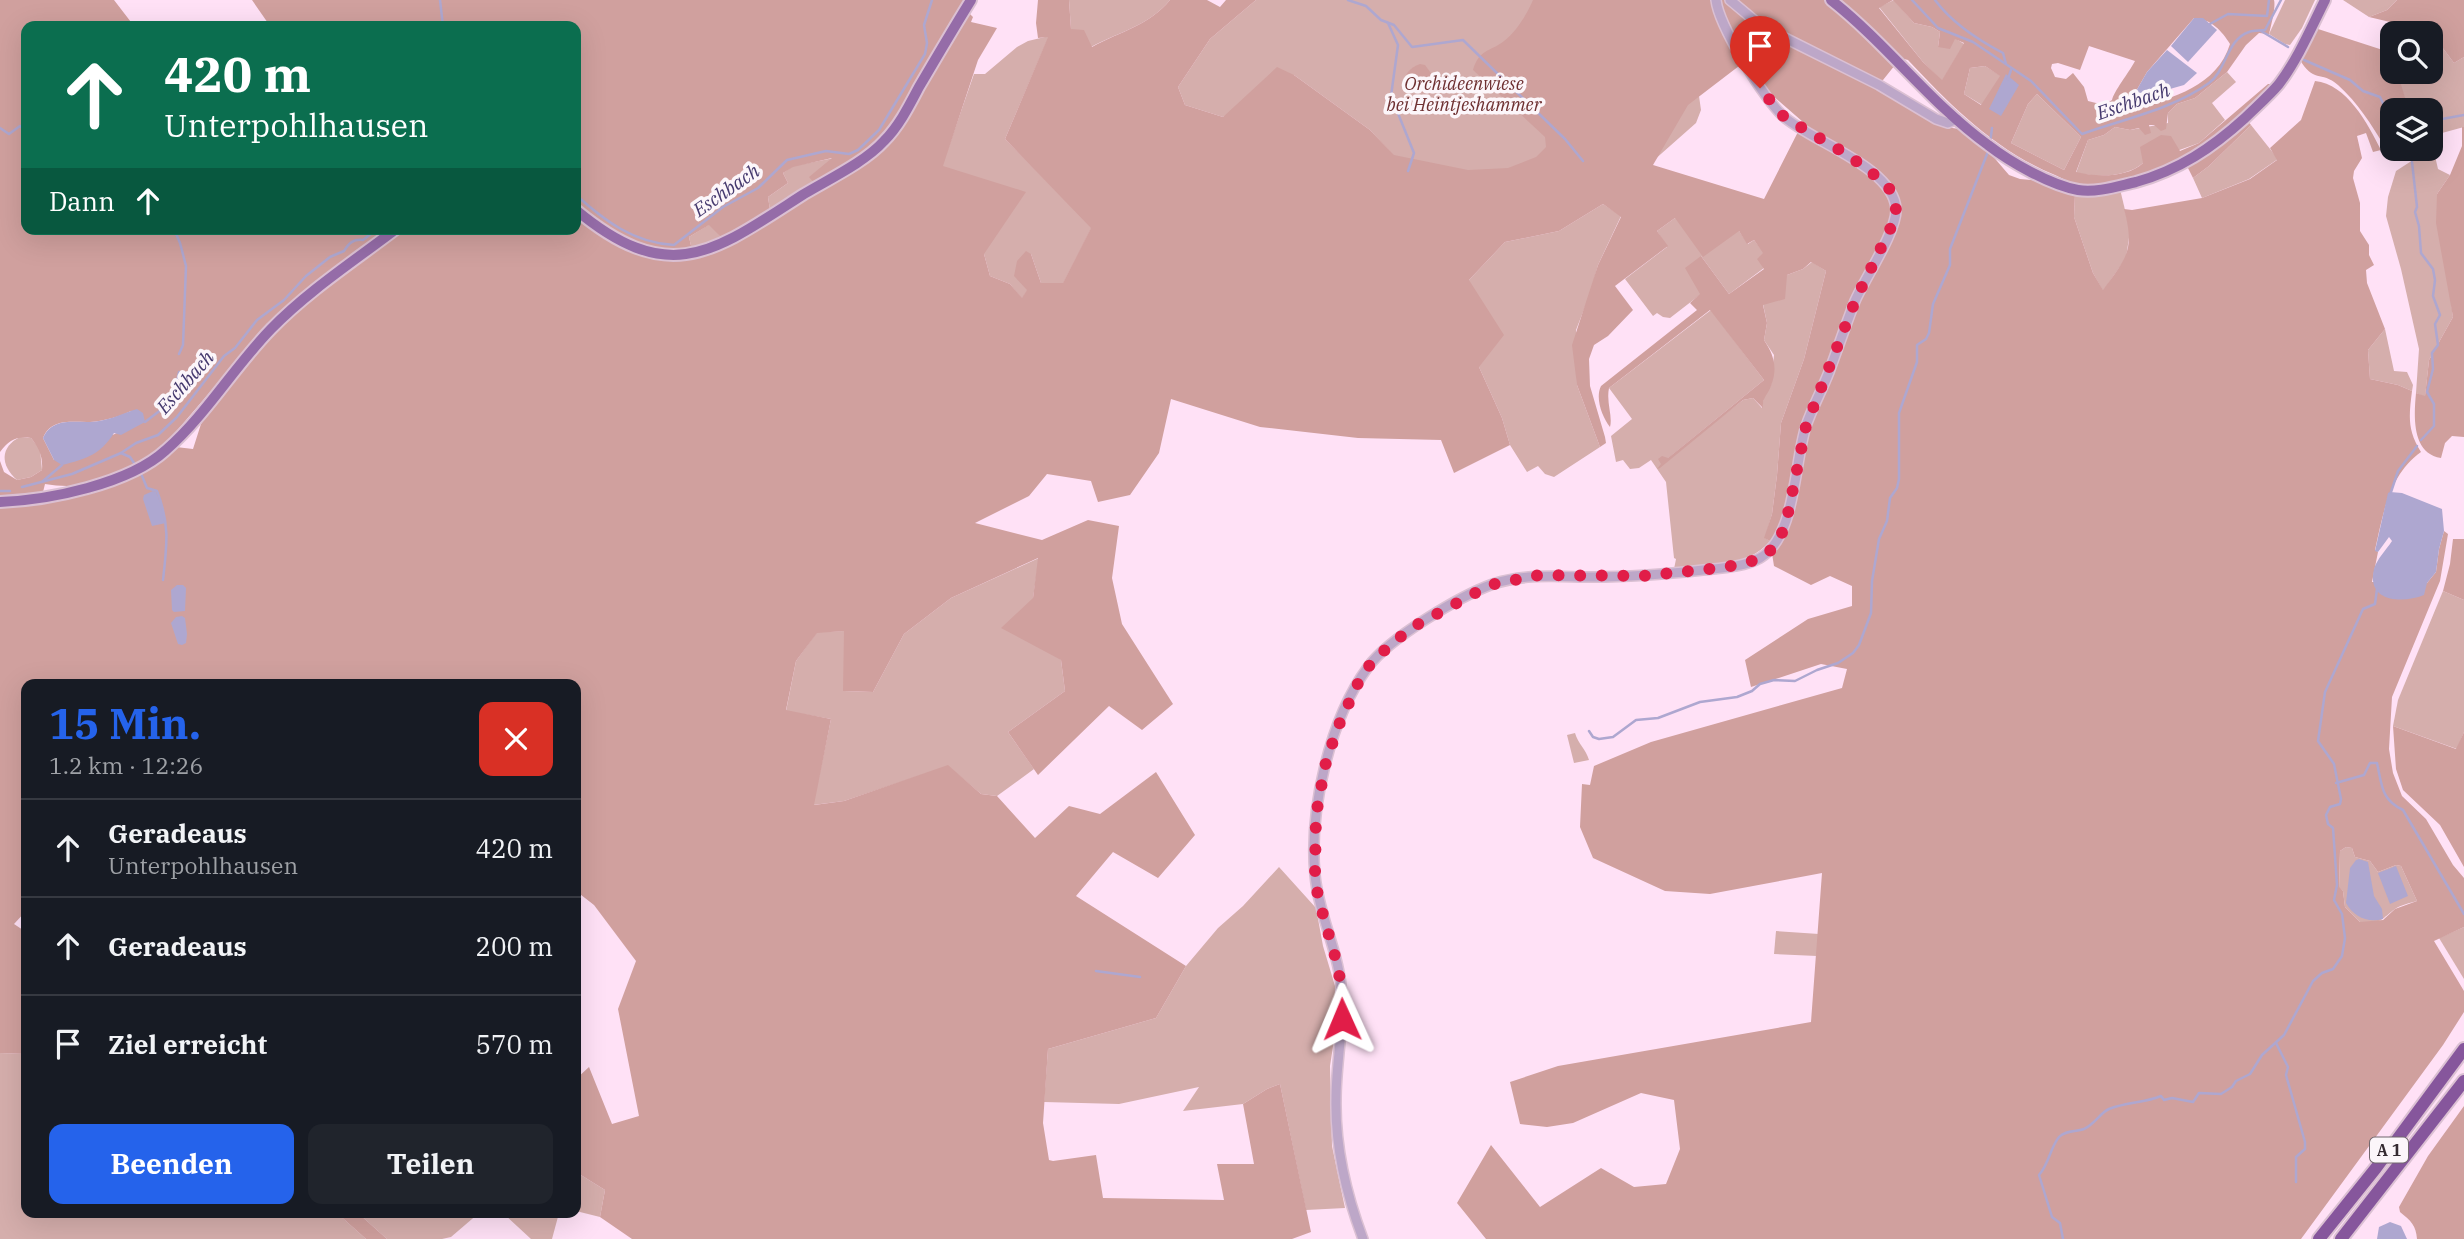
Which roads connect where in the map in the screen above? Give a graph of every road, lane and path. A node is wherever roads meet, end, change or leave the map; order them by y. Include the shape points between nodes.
1 (971, 0) edge
2 (1717, 0) edge
3 (1730, 0) edge
4 (1831, 0) edge
5 (2325, 0) edge
6 (1957, 119) junction
7 (581, 214) edge
8 (388, 235) edge
9 (0, 502) edge
10 (2461, 1055) edge
11 (2464, 1081) edge
12 (1363, 1239) edge
13 (2319, 1239) edge
14 (2342, 1239) edge

1 - 7 main road via 883,143 719,246 684,255 650,251 606,233
2 - 12 street via 1728,32 1784,117 1885,183 1893,194 1897,215 1856,299 1806,426 1786,523 1769,552 1727,567 1679,573 1539,575 1490,585 1411,628 1366,668 1325,766 1315,832 1318,897 1339,970 1342,1000 1338,1144
3 - 6 street via 1761,26 1936,119 1948,123
4 - 6 main road
5 - 6 main road via 2287,71 2268,96 2207,150 2152,177 2100,190 2072,189 2007,158
8 - 9 main road via 278,322 161,455 101,482
10 - 13 highway, A 1
11 - 14 highway, A 1

